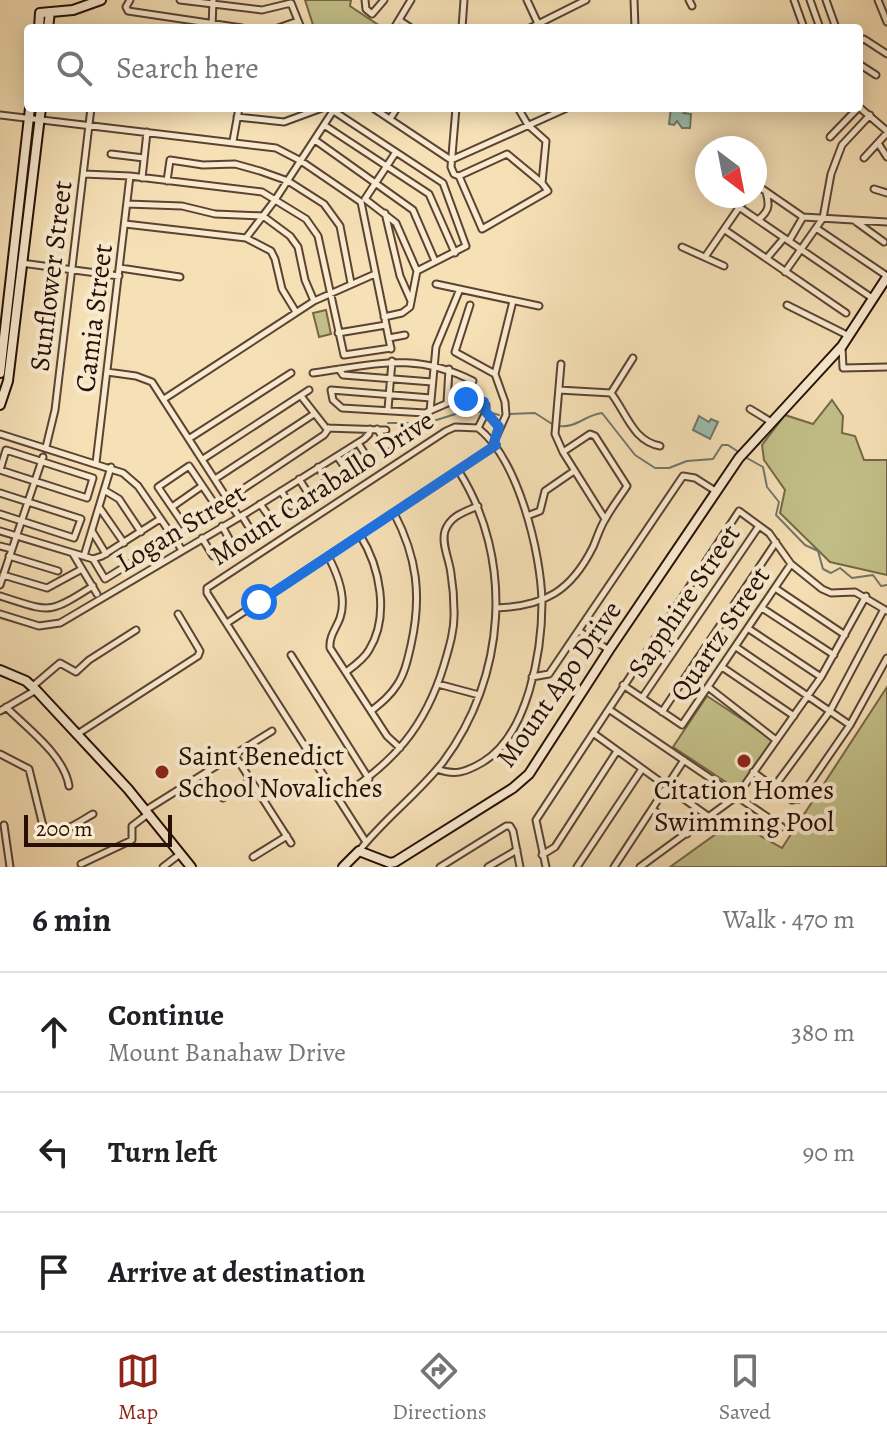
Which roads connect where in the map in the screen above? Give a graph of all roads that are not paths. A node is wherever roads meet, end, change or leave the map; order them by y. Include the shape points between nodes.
1 (101, 0) edge
2 (130, 0) edge
3 (180, 0) edge
4 (365, 0) edge
5 (384, 0) edge
6 (411, 0) edge
7 (464, 0) edge
8 (527, 0) edge
9 (586, 0) edge
10 (634, 0) edge
11 (794, 0) edge
12 (809, 0) edge
13 (826, 0) edge
14 (878, 0) edge
15 (214, 2) edge
16 (798, 11) junction
17 (45, 13) junction
18 (399, 20) junction
19 (298, 21) junction
20 (887, 22) edge
21 (41, 24) edge
22 (47, 24) edge
23 (201, 24) edge
24 (212, 24) edge
25 (289, 24) edge
26 (299, 24) edge
27 (396, 24) edge
28 (405, 24) edge
29 (462, 24) edge
30 (538, 24) edge
31 (543, 24) edge
32 (635, 24) edge
33 (803, 24) edge
34 (818, 24) edge
35 (835, 24) edge
36 (863, 39) edge
37 (887, 54) edge
38 (863, 67) edge
39 (876, 75) dead end
40 (863, 111) edge
41 (30, 112) edge
42 (41, 112) edge
43 (91, 112) edge
44 (238, 112) edge
45 (311, 112) edge
46 (330, 112) edge
47 (336, 112) edge
48 (379, 112) edge
49 (394, 112) edge
50 (456, 112) edge
51 (520, 112) edge
52 (558, 112) edge
53 (855, 112) edge
54 (0, 115) edge
55 (870, 115) junction
56 (237, 117) junction
57 (29, 119) junction
58 (390, 119) junction
59 (40, 120) junction
60 (89, 125) junction
61 (324, 125) junction
62 (528, 125) junction
63 (147, 131) junction
64 (887, 132) edge
65 (830, 137) dead end
66 (315, 140) junction
67 (233, 141) junction
68 (878, 143) junction
69 (396, 152) junction
70 (111, 154) dead end
71 (887, 157) edge
72 (144, 158) junction
73 (864, 158) dead end
74 (451, 160) junction
75 (301, 161) junction
76 (386, 167) junction
77 (84, 174) junction
78 (130, 176) junction
79 (459, 176) junction
80 (142, 178) junction
81 (167, 181) junction
82 (288, 181) junction
83 (376, 182) junction
84 (542, 183) junction
85 (874, 189) dead end
86 (767, 192) edge
87 (887, 193) edge
88 (767, 197) edge
89 (275, 200) junction
90 (363, 200) junction
91 (127, 204) junction
92 (738, 208) edge
93 (740, 208) edge
94 (385, 213) junction
95 (263, 216) junction
96 (803, 217) junction
97 (823, 218) junction
98 (758, 220) junction
99 (854, 220) junction
100 (887, 222) edge
101 (125, 224) junction
102 (816, 228) junction
103 (725, 230) junction
104 (246, 238) junction
105 (786, 240) junction
106 (884, 242) dead end
107 (682, 247) dead end
108 (801, 250) junction
109 (455, 253) junction
110 (705, 257) junction
111 (767, 258) junction
112 (435, 261) junction
113 (18, 263) junction
114 (724, 266) dead end
115 (120, 268) junction
116 (71, 270) junction
117 (417, 271) junction
118 (785, 272) junction
119 (375, 274) junction
120 (119, 276) junction
121 (180, 277) dead end
122 (887, 277) edge
123 (351, 283) junction
124 (436, 284) dead end
125 (460, 289) junction
126 (330, 292) junction
127 (873, 299) junction
128 (314, 301) junction
129 (513, 301) junction
130 (411, 302) junction
131 (470, 305) dead end
132 (787, 305) dead end
133 (539, 306) dead end
134 (296, 312) junction
135 (846, 313) dead end
136 (384, 317) junction
137 (386, 325) junction
138 (338, 333) junction
139 (405, 335) dead end
140 (849, 336) junction
141 (389, 338) junction
142 (842, 346) junction
143 (633, 358) dead end
144 (392, 361) junction
145 (561, 364) dead end
146 (434, 366) junction
147 (887, 367) edge
148 (339, 369) junction
149 (449, 369) junction
150 (107, 372) junction
151 (0, 373) edge
152 (291, 373) dead end
153 (313, 373) dead end
154 (495, 374) junction
155 (390, 379) junction
156 (473, 381) dead end
157 (432, 382) junction
158 (309, 390) dead end
159 (559, 390) junction
160 (611, 393) junction
161 (389, 395) junction
162 (301, 396) junction
163 (431, 398) junction
164 (164, 399) junction
165 (447, 403) junction
166 (0, 405) edge
167 (388, 409) junction
168 (750, 409) dead end
169 (430, 411) junction
170 (486, 412) junction
171 (314, 414) junction
172 (774, 423) junction
173 (499, 427) junction
174 (329, 428) junction
175 (478, 428) junction
176 (373, 429) junction
177 (386, 430) dead end
178 (0, 434) edge
179 (190, 438) junction
180 (358, 443) junction
181 (495, 444) junction
182 (388, 445) dead end
183 (660, 446) dead end
184 (46, 447) junction
185 (563, 452) junction
186 (337, 456) junction
187 (367, 457) dead end
188 (42, 459) junction
189 (203, 459) junction
190 (96, 463) junction
191 (111, 467) junction
192 (318, 467) junction
193 (346, 469) dead end
194 (458, 470) junction
195 (574, 471) junction
196 (215, 479) junction
197 (299, 479) junction
198 (34, 481) junction
199 (327, 481) dead end
200 (202, 486) junction
201 (104, 490) junction
202 (281, 491) junction
203 (718, 492) junction
204 (0, 493) edge
205 (308, 493) dead end
206 (228, 499) junction
207 (27, 501) junction
208 (260, 504) junction
209 (99, 506) junction
210 (291, 506) dead end
211 (478, 506) junction
212 (172, 507) junction
213 (394, 513) junction
214 (0, 514) edge
215 (240, 516) junction
216 (527, 516) junction
217 (160, 519) junction
218 (271, 519) dead end
219 (605, 519) junction
220 (21, 521) junction
221 (222, 526) junction
222 (759, 526) junction
223 (186, 528) junction
224 (0, 531) edge
225 (91, 531) junction
226 (141, 532) junction
227 (252, 532) dead end
228 (360, 535) junction
229 (16, 536) junction
230 (172, 537) junction
231 (202, 538) junction
232 (776, 542) junction
233 (124, 543) junction
234 (232, 544) dead end
235 (0, 546) edge
236 (180, 548) junction
237 (10, 553) junction
238 (72, 553) junction
239 (106, 554) junction
240 (84, 556) junction
241 (213, 556) dead end
242 (328, 556) junction
243 (93, 559) junction
244 (791, 564) junction
245 (82, 569) junction
246 (3, 571) edge
247 (58, 571) dead end
248 (0, 585) edge
249 (93, 586) junction
250 (775, 588) junction
251 (97, 594) dead end
252 (0, 596) edge
253 (866, 596) junction
254 (542, 602) junction
255 (497, 608) junction
256 (762, 608) junction
257 (886, 610) edge
258 (0, 614) edge
259 (178, 614) dead end
260 (227, 623) junction
261 (749, 629) junction
262 (136, 630) dead end
263 (579, 631) junction
264 (845, 635) junction
265 (736, 647) junction
266 (609, 650) junction
267 (291, 655) dead end
268 (834, 655) junction
269 (887, 658) edge
270 (722, 667) junction
271 (0, 670) edge
272 (346, 672) junction
273 (532, 677) junction
274 (821, 677) junction
275 (438, 684) junction
276 (623, 685) junction
277 (708, 687) junction
278 (34, 688) junction
279 (479, 695) junction
280 (808, 696) junction
281 (642, 698) junction
282 (6, 707) junction
283 (610, 710) junction
284 (0, 711) edge
285 (371, 711) junction
286 (830, 711) junction
287 (662, 712) junction
288 (794, 716) junction
289 (850, 725) junction
290 (272, 731) dead end
291 (593, 733) junction
292 (76, 736) junction
293 (776, 740) junction
294 (400, 748) junction
295 (617, 751) junction
296 (0, 754) edge
297 (234, 754) junction
298 (684, 760) junction
299 (437, 769) junction
300 (642, 769) junction
301 (753, 772) junction
302 (369, 779) junction
303 (251, 780) junction
304 (667, 785) junction
305 (69, 786) dead end
306 (774, 787) junction
307 (737, 796) junction
308 (223, 798) dead end
309 (339, 798) junction
310 (652, 809) junction
311 (148, 812) junction
312 (93, 814) dead end
313 (710, 817) junction
314 (4, 825) dead end
315 (782, 827) dead end
316 (687, 834) junction
317 (287, 836) junction
318 (366, 842) junction
319 (291, 843) dead end
320 (517, 850) junction
321 (359, 851) junction
322 (180, 853) junction
323 (542, 855) junction
324 (253, 857) dead end
325 (81, 864) dead end
326 (10, 867) edge
327 (163, 867) edge
328 (191, 867) edge
329 (343, 867) edge
330 (440, 867) edge
331 (488, 867) edge
332 (520, 867) edge
333 (546, 867) edge
334 (577, 867) edge
335 (614, 867) edge
336 (640, 867) edge

1 - 17 street
2 - 23 street via 126,10
3 - 15 street
4 - 5 street via 372,14
6 - 18 street
7 - 29 street
8 - 30 street
9 - 31 street
10 - 32 street
11 - 16 street
12 - 16 street
12 - 34 street
13 - 35 street
14 - 20 street
15 - 19 street via 262,10 291,3
15 - 24 street
16 - 33 street
17 - 21 street
17 - 22 street
18 - 27 street
18 - 28 street
19 - 25 street
19 - 26 street
36 - 37 street
38 - 39 street
40 - 55 street
41 - 57 street
42 - 59 street
43 - 60 street, Sunflower Street
44 - 56 street
45 - 56 street via 284,122
46 - 61 street
47 - 69 street
48 - 58 street
49 - 58 street
50 - 74 street
51 - 62 street
52 - 62 street
53 - 65 street
54 - 57 street
55 - 64 street
55 - 97 street via 842,145
56 - 67 street
57 - 59 street
57 - 113 street
58 - 74 street
59 - 60 street
59 - 113 street
60 - 63 street
60 - 77 street, Sunflower Street
61 - 66 street
61 - 76 street
62 - 74 street
62 - 84 street via 546,141
63 - 67 street
63 - 72 street
64 - 68 street
66 - 75 street
66 - 83 street
67 - 75 street via 276,148
68 - 71 street
68 - 73 street
69 - 76 street
69 - 109 street via 443,183 467,243
70 - 72 street
72 - 80 street
74 - 79 street via 451,171
75 - 82 street
75 - 90 street
76 - 83 street
76 - 109 street via 429,194
77 - 78 street
77 - 116 street, Sunflower Street
78 - 80 street
78 - 91 street, Camia Street
79 - 84 street via 507,154
79 - 84 street via 482,229 548,191
80 - 81 street
81 - 82 street via 170,160 235,164
81 - 89 street via 262,192
82 - 89 street
82 - 123 street via 334,216
83 - 90 street
83 - 112 street via 413,210
85 - 87 street
86 - 96 street
88 - 98 street via 770,205
89 - 95 street
89 - 126 street via 306,219 318,236
90 - 94 street
90 - 119 street
91 - 95 street
91 - 101 street, Camia Street
92 - 103 street
93 - 98 street
94 - 117 street via 400,228
94 - 130 street
95 - 104 street
95 - 128 street via 298,247
96 - 97 street
96 - 105 street
97 - 99 street
97 - 102 street
98 - 105 street
99 - 100 street
99 - 106 street
101 - 104 street
101 - 115 street, Camia Street
102 - 108 street
102 - 122 street
103 - 110 street
103 - 111 street
104 - 134 street via 271,251 282,289
105 - 108 street
105 - 111 street
107 - 110 street
108 - 118 street
108 - 127 street
109 - 112 street
110 - 114 street
111 - 118 street
112 - 117 street
113 - 116 street
113 - 151 street
113 - 166 street via 8,381
115 - 120 street, Camia Street
115 - 121 street
116 - 120 street
116 - 184 street, Sunflower Street
117 - 130 street
118 - 135 street
119 - 123 street
119 - 136 street
120 - 150 street, Camia Street
122 - 127 street, Mount Apo Drive
123 - 126 street
124 - 125 street
125 - 129 street
125 - 146 street via 436,347
126 - 128 street
126 - 138 street
127 - 140 street, Mount Apo Drive
128 - 134 street
129 - 133 street
129 - 154 street
130 - 136 street via 407,311
131 - 154 street via 455,352
132 - 140 street
134 - 164 street
136 - 137 street
137 - 138 street
137 - 141 street
138 - 141 street via 344,355 391,349
139 - 141 street
140 - 142 street, Mount Apo Drive
142 - 147 street via 843,368
142 - 172 street, Mount Apo Drive
143 - 160 street
144 - 146 street
144 - 148 street
144 - 155 street
145 - 159 street
146 - 149 street
146 - 157 street
148 - 153 street
148 - 155 street via 343,375
149 - 156 street
149 - 165 street
150 - 164 street via 148,379
150 - 190 street, Camia Street
152 - 179 street
154 - 173 street via 506,415
155 - 157 street
155 - 161 street
157 - 163 street
158 - 162 street
159 - 160 street
159 - 185 street via 554,425
160 - 183 street via 635,433
161 - 163 street
161 - 167 street
161 - 167 street via 331,390 342,408
162 - 171 street
162 - 189 street
163 - 169 street
164 - 179 street
165 - 169 street
165 - 170 street via 482,401
167 - 169 street
168 - 172 street
170 - 173 street
170 - 175 street
171 - 174 street
171 - 196 street
172 - 203 street, Mount Apo Drive via 739,458
173 - 181 street
174 - 176 street
174 - 206 street
175 - 181 street, Mount Caraballo Drive
175 - 260 street, Mount Caraballo Drive via 446,431 211,583 207,593
176 - 177 street
176 - 180 street, Logan Street
176 - 182 street
178 - 184 street
179 - 189 street
180 - 186 street, Logan Street
180 - 187 street
181 - 194 street
181 - 216 street
184 - 190 street
185 - 195 street
185 - 219 street via 590,434 627,486
186 - 192 street, Logan Street
186 - 193 street
188 - 198 street
188 - 198 street via 6,450 0,470
188 - 198 street via 93,478 87,498
189 - 196 street
190 - 191 street
191 - 201 street
191 - 217 street via 135,482
192 - 197 street, Logan Street
192 - 199 street
194 - 211 street
194 - 213 street
195 - 216 street via 549,487 540,511
195 - 219 street
196 - 206 street
197 - 202 street, Logan Street
197 - 205 street
198 - 207 street
200 - 212 street
200 - 212 street via 189,466 158,487
200 - 223 street via 218,509
201 - 209 street
201 - 226 street via 119,499
202 - 208 street, Logan Street
202 - 210 street
203 - 263 street via 683,476
203 - 266 street, Mount Apo Drive
204 - 207 street
206 - 215 street
207 - 220 street
207 - 220 street via 79,517 78,528 74,538
208 - 215 street, Logan Street
208 - 218 street
209 - 225 street
209 - 233 street
211 - 255 street via 489,540
211 - 275 street via 456,515 446,527 454,614
212 - 223 street
213 - 228 street
213 - 285 street via 409,547 418,596 410,652 399,683
214 - 220 street
215 - 221 street, Logan Street
215 - 227 street
216 - 254 street
217 - 226 street
217 - 230 street
219 - 254 street via 569,582
220 - 229 street
221 - 231 street, Logan Street
221 - 234 street
222 - 232 street
222 - 276 street via 739,511
222 - 281 street, Sapphire Street
223 - 230 street
224 - 229 street
225 - 239 street
225 - 240 street
226 - 233 street
228 - 242 street
228 - 272 street via 375,566 379,628 369,650
229 - 237 street
229 - 238 street
230 - 236 street
230 - 243 street via 105,579
231 - 236 street, Logan Street
231 - 241 street
232 - 244 street
232 - 287 street
233 - 239 street
235 - 237 street
236 - 258 street, Logan Street via 52,626
237 - 246 street
237 - 247 street
238 - 240 street
238 - 245 street
239 - 243 street
240 - 243 street
242 - 260 street
242 - 272 street via 342,613 330,648
244 - 250 street, Quartz Street
244 - 253 street via 831,593
245 - 246 street via 47,588
245 - 249 street
246 - 248 street
249 - 251 street
249 - 252 street via 50,609
250 - 256 street, Quartz Street
250 - 264 street
253 - 257 street
253 - 264 street
254 - 255 street
254 - 273 street
255 - 279 street
256 - 261 street, Quartz Street
256 - 268 street
257 - 286 street
259 - 292 street via 199,648 198,656
260 - 309 street
261 - 265 street, Quartz Street
261 - 274 street
262 - 278 street via 76,672 60,663
263 - 266 street
263 - 273 street via 549,674
264 - 268 street
265 - 270 street, Quartz Street
265 - 280 street
266 - 321 street, Mount Apo Drive via 523,781 395,862
267 - 302 street
268 - 274 street
269 - 289 street
270 - 277 street, Quartz Street
270 - 288 street
271 - 278 street
272 - 285 street
273 - 299 street via 524,706 499,751 464,772
274 - 280 street
275 - 279 street
275 - 294 street via 422,720
276 - 281 street
276 - 283 street
277 - 287 street, Quartz Street via 682,725
277 - 293 street
278 - 282 street
278 - 292 street
279 - 299 street
280 - 286 street
280 - 288 street
281 - 287 street
282 - 284 street
282 - 305 street via 60,762
283 - 291 street
283 - 298 street
285 - 294 street
286 - 289 street
286 - 306 street
288 - 293 street
289 - 306 street via 799,799
290 - 297 street
291 - 295 street
291 - 323 street via 536,820
292 - 311 street
293 - 301 street
294 - 302 street
295 - 300 street
295 - 323 street via 555,847
296 - 312 street via 29,769 44,830 62,830
297 - 303 street
297 - 311 street
298 - 304 street
298 - 307 street
299 - 318 street
300 - 304 street
300 - 334 street
301 - 306 street
301 - 307 street
302 - 309 street
303 - 308 street
303 - 317 street
304 - 310 street
304 - 313 street
307 - 313 street
307 - 315 street
309 - 318 street
310 - 316 street
310 - 335 street
311 - 322 street
311 - 325 street via 132,826 132,840
313 - 316 street
314 - 326 street
316 - 336 street
317 - 319 street
317 - 324 street
318 - 321 street
320 - 330 street via 513,831 506,826
320 - 331 street
320 - 332 street
321 - 329 street
322 - 327 street
322 - 328 street
323 - 333 street

